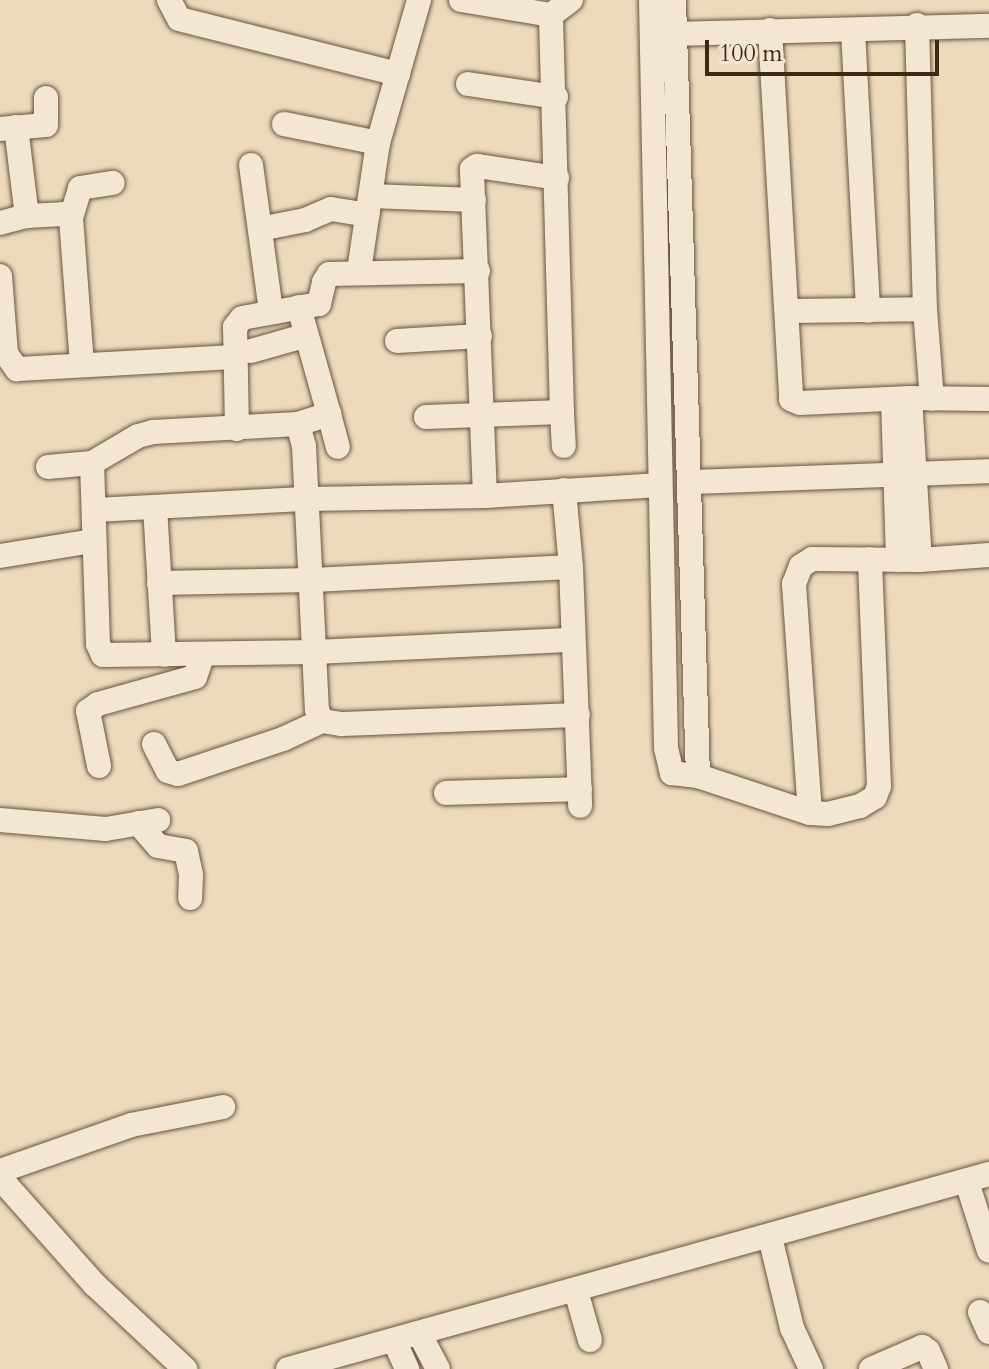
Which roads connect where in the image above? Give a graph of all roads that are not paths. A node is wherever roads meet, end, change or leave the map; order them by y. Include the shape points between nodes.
1 (169, 0) edge
2 (419, 0) edge
3 (461, 0) edge
4 (651, 0) edge
5 (674, 0) edge
6 (561, 8) edge
7 (917, 25) junction
8 (989, 26) edge
9 (770, 30) junction
10 (853, 31) junction
11 (674, 34) junction
12 (398, 74) junction
13 (468, 84) dead end
14 (556, 97) junction
15 (46, 98) dead end
16 (284, 124) dead end
17 (8, 128) edge
18 (378, 143) junction
19 (251, 165) dead end
20 (557, 178) junction
21 (113, 183) dead end
22 (474, 200) junction
23 (370, 205) junction
24 (27, 216) junction
25 (71, 218) junction
26 (0, 223) edge
27 (260, 229) junction
28 (359, 271) junction
29 (478, 271) junction
30 (0, 276) edge
31 (299, 307) junction
32 (925, 309) junction
33 (271, 311) junction
34 (788, 311) junction
35 (868, 311) junction
36 (304, 336) junction
37 (480, 336) junction
38 (397, 341) dead end
39 (243, 354) junction
40 (82, 363) junction
41 (912, 398) junction
42 (989, 399) edge
43 (562, 412) junction
44 (329, 414) junction
45 (426, 417) dead end
46 (481, 417) junction
47 (298, 424) junction
48 (237, 429) junction
49 (564, 446) dead end
50 (338, 447) dead end
51 (92, 463) junction
52 (48, 467) dead end
53 (989, 471) edge
54 (905, 473) junction
55 (691, 482) junction
56 (660, 485) junction
57 (564, 490) junction
58 (485, 496) junction
59 (308, 499) junction
60 (155, 507) junction
61 (95, 510) junction
62 (93, 541) junction
63 (989, 555) edge
64 (0, 556) edge
65 (870, 559) junction
66 (909, 560) junction
67 (571, 567) junction
68 (313, 580) junction
69 (159, 583) junction
70 (573, 640) junction
71 (315, 652) junction
72 (203, 654) junction
73 (164, 655) junction
74 (578, 715) junction
75 (322, 721) junction
76 (154, 744) dead end
77 (99, 766) dead end
78 (698, 776) junction
79 (446, 793) dead end
80 (810, 813) junction
81 (0, 820) edge
82 (190, 898) dead end
83 (223, 1107) dead end
84 (0, 1171) edge
85 (0, 1178) edge
86 (978, 1178) edge
87 (770, 1237) junction
88 (989, 1251) edge
89 (576, 1291) junction
90 (420, 1335) junction
91 (590, 1340) dead end
92 (395, 1342) junction
93 (185, 1369) edge
94 (288, 1369) edge
95 (407, 1369) edge
96 (438, 1369) edge
97 (811, 1369) edge
98 (871, 1369) edge
99 (936, 1369) edge

1 - 12 street via 179,19
2 - 12 street
3 - 6 street
4 - 56 street
5 - 11 street
6 - 14 street
7 - 8 street
7 - 10 street
7 - 32 street
9 - 10 street
9 - 11 street
9 - 34 street
10 - 35 street
11 - 55 street
12 - 18 street
13 - 14 street
14 - 20 street
15 - 17 street via 46,125
16 - 18 street
17 - 24 street
18 - 23 street
19 - 27 street
20 - 22 street via 477,166 470,177
20 - 43 street
21 - 25 street via 80,188
22 - 23 street
22 - 29 street
23 - 27 street via 331,209
23 - 28 street
24 - 25 street
24 - 26 street
25 - 40 street
27 - 33 street
28 - 29 street
28 - 31 street via 329,274 319,304
29 - 37 street
30 - 40 street via 6,354 13,367
31 - 33 street
31 - 36 street
32 - 35 street
32 - 41 street
33 - 39 street via 235,327
34 - 35 street
34 - 41 street via 791,399 800,403
36 - 39 street
36 - 44 street
37 - 38 street
37 - 46 street
39 - 40 street
39 - 48 street
41 - 42 street
41 - 54 street
43 - 46 street
43 - 49 street
44 - 47 street
44 - 50 street
45 - 46 street
46 - 58 street
47 - 48 street
47 - 59 street
48 - 51 street via 153,432
51 - 52 street
51 - 61 street
53 - 54 street
54 - 55 street
54 - 66 street
55 - 78 street
56 - 57 street
56 - 78 street via 666,748 672,773
57 - 58 street
57 - 67 street
58 - 59 street
59 - 60 street
59 - 68 street
60 - 61 street
60 - 69 street
61 - 62 street
62 - 64 street
62 - 73 street via 99,651
63 - 66 street
65 - 66 street
65 - 80 street via 879,786 866,803 828,814
65 - 80 street via 812,559 801,566 794,584
67 - 68 street
67 - 70 street
68 - 69 street
68 - 71 street
69 - 73 street
70 - 71 street
70 - 74 street
71 - 72 street
71 - 75 street
72 - 73 street
72 - 77 street via 195,677 88,711
74 - 75 street
74 - 79 street via 580,798
75 - 76 street via 178,774 168,771
78 - 80 street
81 - 82 street via 106,829 148,821 158,846 186,851
83 - 84 street via 131,1125
85 - 93 street via 94,1284
86 - 87 street
86 - 88 street
87 - 89 street
87 - 97 street via 792,1328
89 - 90 street
89 - 91 street
90 - 92 street
90 - 96 street
92 - 94 street
92 - 95 street
98 - 99 street via 922,1347

